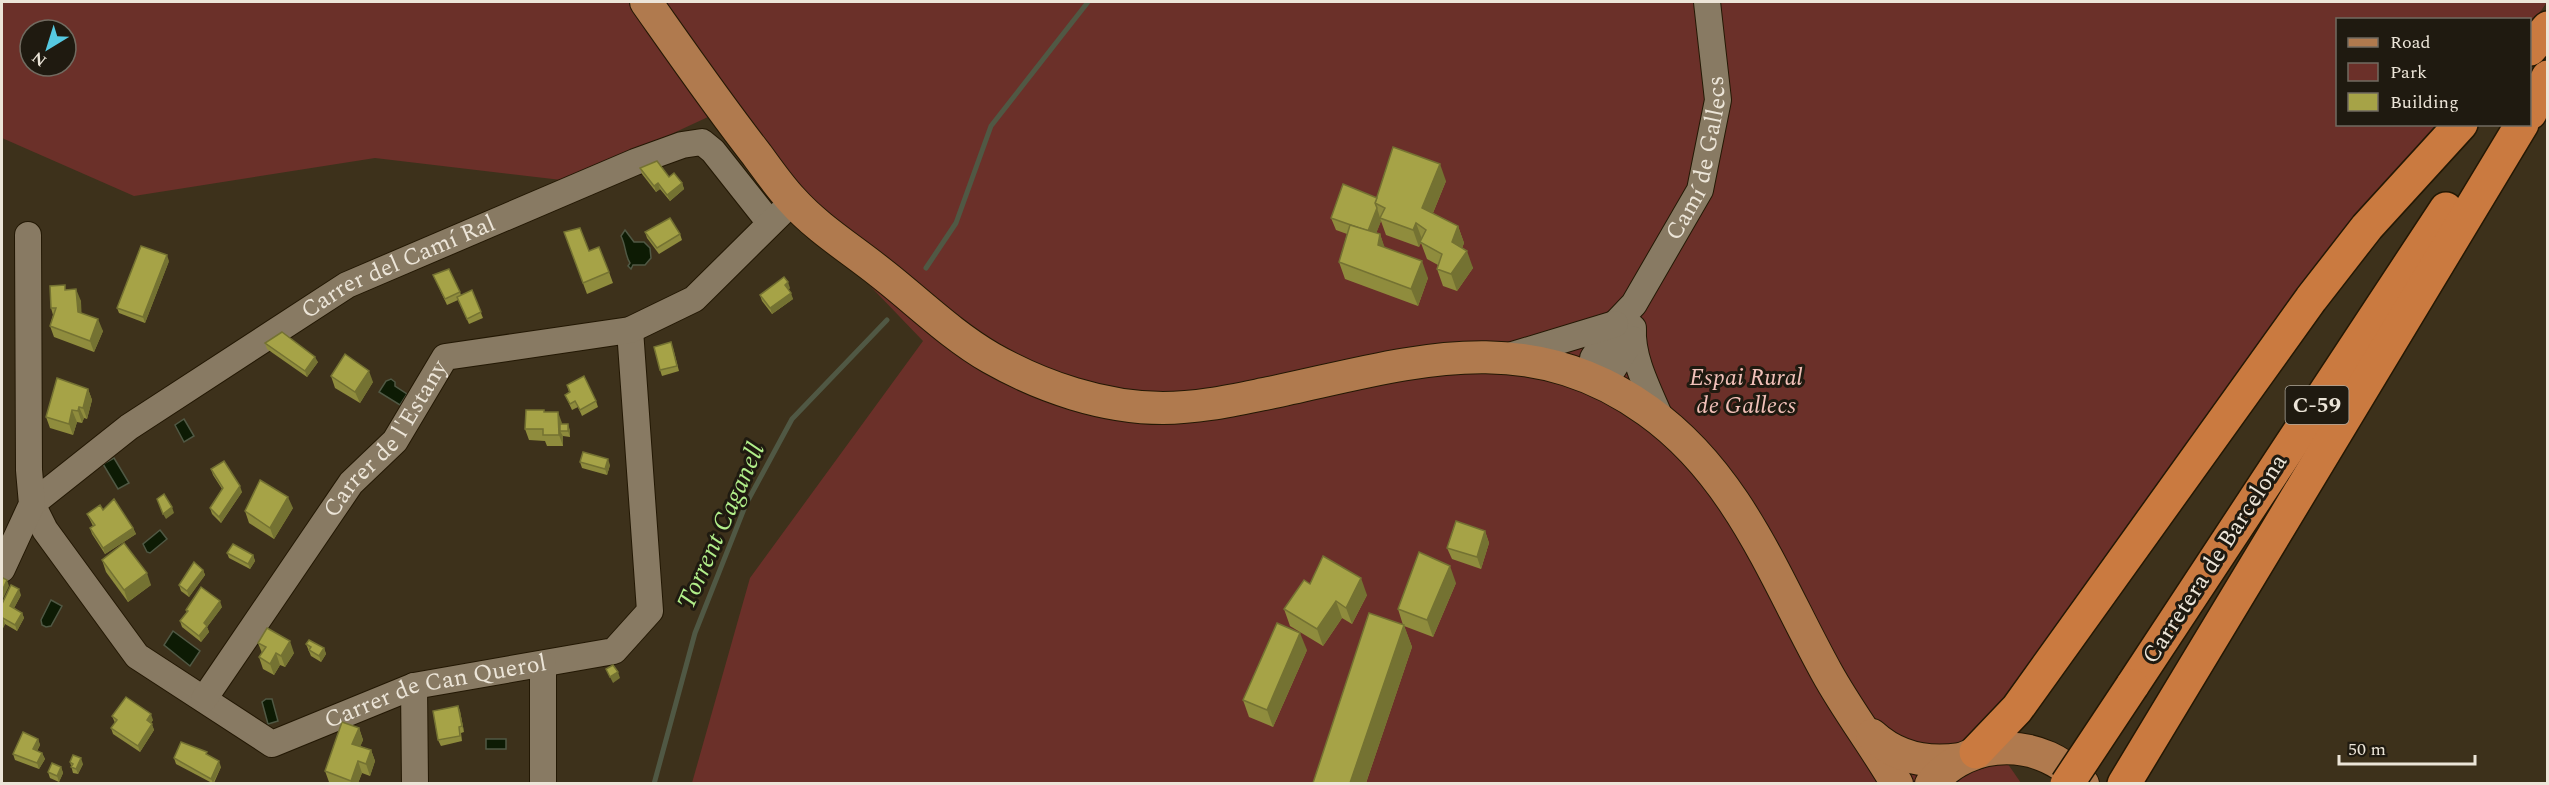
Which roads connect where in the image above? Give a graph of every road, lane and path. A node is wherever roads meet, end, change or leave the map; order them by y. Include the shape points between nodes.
1 (646, 2) edge
2 (1707, 2) edge
3 (2547, 28) edge
4 (2531, 47) edge
5 (2547, 55) edge
6 (2547, 76) edge
7 (2531, 80) edge
8 (2531, 109) edge
9 (2459, 126) edge
10 (2501, 126) edge
11 (2521, 126) edge
12 (793, 201) junction
13 (770, 224) junction
14 (28, 235) dead end
15 (630, 330) junction
16 (1623, 332) junction
17 (1506, 357) junction
18 (1598, 381) junction
19 (1662, 422) junction
20 (32, 504) junction
21 (2, 569) edge
22 (543, 664) junction
23 (414, 686) junction
24 (204, 699) junction
25 (1854, 718) junction
26 (1968, 756) junction
27 (416, 783) edge
28 (543, 783) edge
29 (1897, 783) edge
30 (1931, 783) edge
31 (2067, 783) edge
32 (2083, 783) edge
33 (2124, 783) edge

1 - 12 main road
2 - 16 street, Camí de Gallecs via 1718,100 1700,190 1634,304
3 - 4 highway
5 - 7 highway
6 - 8 highway
9 - 26 highway via 2367,227 2311,299 2017,709
10 - 31 highway, Carretera de Barcelona / C-59, bridge
11 - 33 highway
12 - 13 street, Carrer de l'Estany
12 - 17 main road via 832,236 990,358 1037,381 1087,398 1163,408 1220,403 1380,367 1432,359
13 - 15 street, Carrer de l'Estany via 694,299
13 - 20 street, Carrer del Camí Ral via 702,141 634,162 347,285 129,427
14 - 20 street
15 - 22 street, Carrer de Can Querol via 650,611 614,651
15 - 24 street, Carrer de l'Estany via 445,357 395,441 351,483
16 - 17 street, Camí de Gallecs
16 - 18 street, Camí de Gallecs via 1593,358
16 - 19 street
17 - 18 main road
18 - 19 main road
19 - 25 main road via 1709,468 1742,512
20 - 21 street
20 - 24 street, Carrer de Can Querol via 45,530 137,656
22 - 23 street, Carrer de Can Querol
22 - 28 street
23 - 24 street, Carrer de Can Querol via 273,744
23 - 27 street
25 - 26 main road via 1882,745 1897,753 1932,761
25 - 29 main road
26 - 30 main road
26 - 32 main road via 2005,748 2044,754

